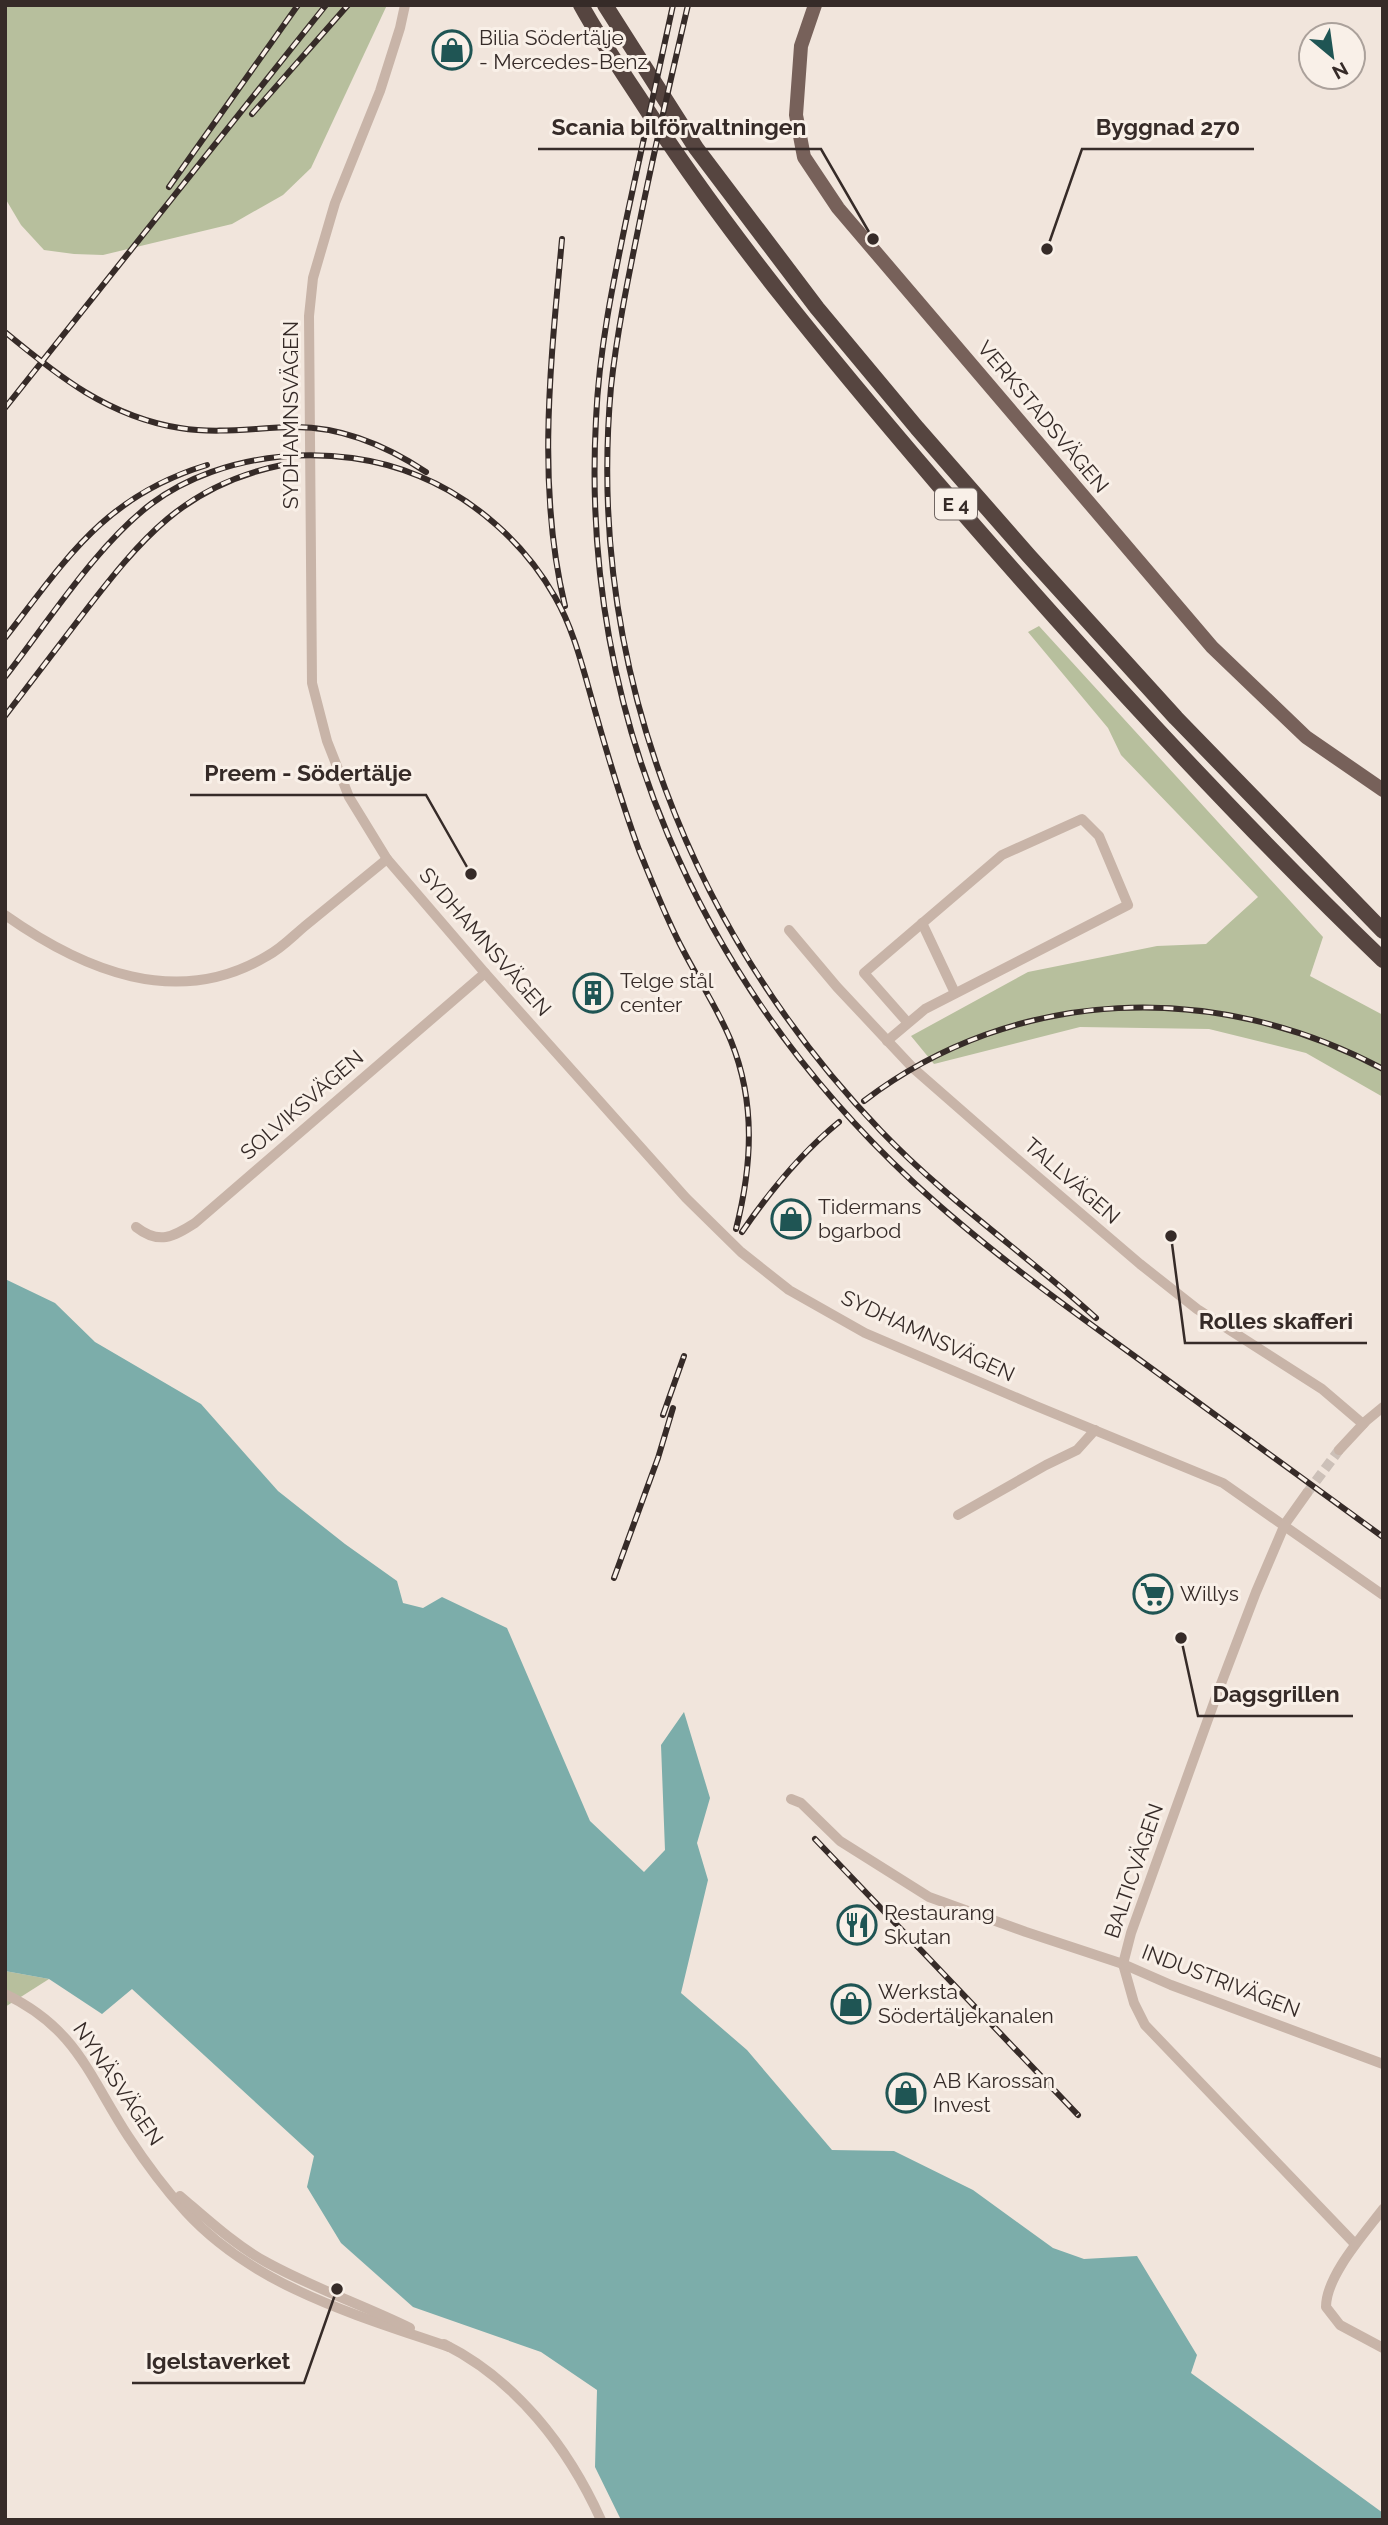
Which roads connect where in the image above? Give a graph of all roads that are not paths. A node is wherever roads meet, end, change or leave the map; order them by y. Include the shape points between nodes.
1 (405, 5) edge
2 (581, 5) edge
3 (606, 5) edge
4 (815, 5) edge
5 (1383, 790) edge
6 (387, 859) junction
7 (5, 915) edge
8 (922, 923) junction
9 (789, 930) dead end
10 (1383, 931) edge
11 (1383, 960) edge
12 (485, 973) junction
13 (955, 993) junction
14 (908, 1023) junction
15 (887, 1041) junction
16 (135, 1227) dead end
17 (1383, 1407) edge
18 (1363, 1424) junction
19 (1095, 1430) junction
20 (1339, 1450) tunnel mouth
21 (1307, 1493) tunnel mouth
22 (958, 1515) dead end
23 (1285, 1524) junction
24 (1383, 1595) edge
25 (791, 1799) dead end
26 (1123, 1964) junction
27 (5, 1994) edge
28 (1383, 2064) edge
29 (1383, 2208) edge
30 (1355, 2244) junction
31 (1383, 2348) edge
32 (601, 2520) edge

1 - 6 street, SYDHAMNSVÄGEN via 380,92 335,203 313,278 309,316 312,683 327,741 349,797
2 - 11 highway, E 4 via 681,163 801,321 902,443 1161,734
3 - 10 highway, E 4 via 696,148 909,418 1176,718
4 - 5 main road, VERKSTADSVÄGEN via 801,46 796,115 804,157 838,208 1212,647 1306,737
6 - 7 street via 269,956 236,972 190,982 146,981 79,961
6 - 12 street, SYDHAMNSVÄGEN
8 - 13 street
8 - 13 street via 1002,855 1082,819 1099,836 1128,905
8 - 14 street via 864,973
9 - 15 street, TALLVÄGEN
12 - 16 street, SOLVIKSVÄGEN via 195,1223 173,1237 157,1238
12 - 19 street, SYDHAMNSVÄGEN via 686,1198 741,1252 789,1290 865,1333
13 - 14 street
14 - 15 street
15 - 18 street, TALLVÄGEN via 1140,1264 1197,1309 1322,1389
17 - 18 street
18 - 20 street
19 - 22 street via 1077,1450
19 - 23 street, SYDHAMNSVÄGEN via 1223,1483
21 - 23 street, BALTICVÄGEN
23 - 24 street, SYDHAMNSVÄGEN
23 - 26 street, BALTICVÄGEN via 1216,1697
25 - 26 street, INDUSTRIVÄGEN via 840,1841 929,1897
26 - 28 street, INDUSTRIVÄGEN
26 - 30 street, BALTICVÄGEN via 1145,2025
27 - 32 street, NYNÄSVÄGEN via 40,2014 71,2044 160,2178 222,2245 257,2270 320,2301 449,2347 482,2367 538,2420 575,2471
29 - 30 street
30 - 31 street via 1326,2294 1326,2307 1340,2325

